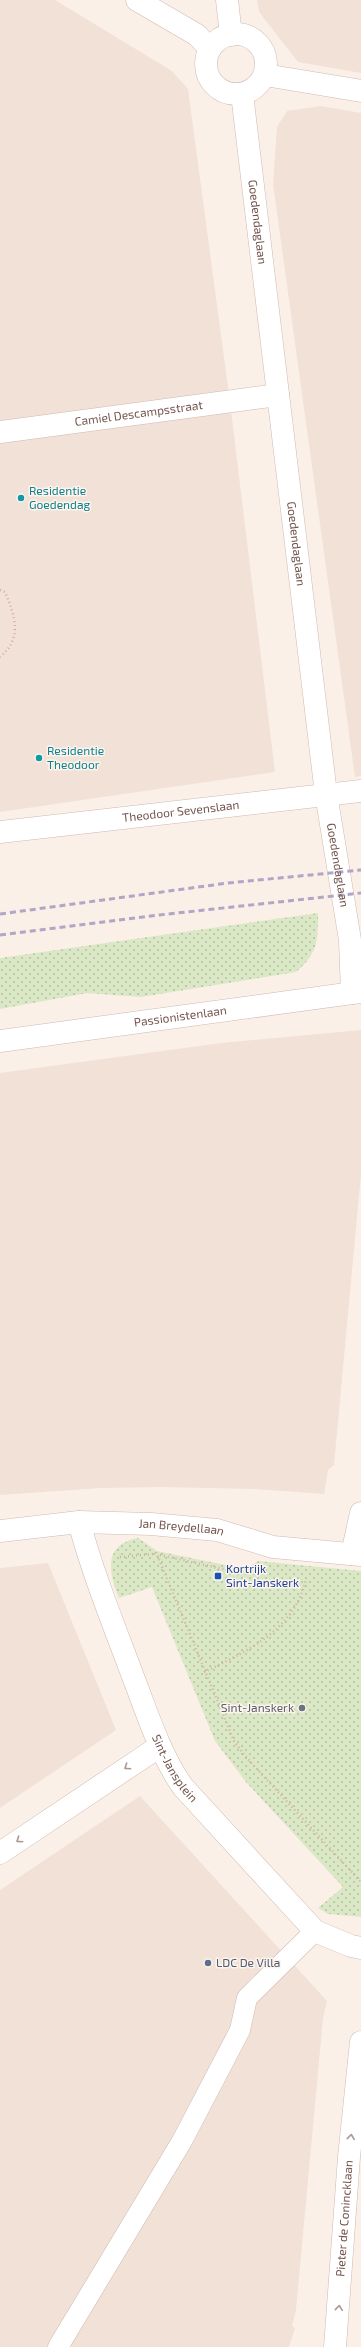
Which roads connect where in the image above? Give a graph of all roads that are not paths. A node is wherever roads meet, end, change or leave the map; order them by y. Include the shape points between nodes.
1 (137, 0) edge
2 (227, 0) edge
3 (231, 34) junction
4 (210, 49) junction
5 (265, 75) junction
6 (361, 91) edge
7 (242, 94) junction
8 (278, 395) junction
9 (0, 432) edge
10 (361, 791) edge
11 (326, 794) junction
12 (0, 832) edge
13 (357, 992) edge
14 (0, 1041) edge
15 (361, 1513) edge
16 (80, 1522) junction
17 (0, 1531) edge
18 (356, 1555) edge
19 (160, 1746) junction
20 (0, 1853) edge
21 (315, 1931) junction
22 (361, 1948) edge
23 (361, 2042) edge
24 (58, 2347) edge
25 (335, 2347) edge

1 - 4 street via 197,35
2 - 3 street
3 - 4 street via 221,38
3 - 5 street via 253,39 261,48 266,57
4 - 7 street via 206,69 215,86 223,92
5 - 6 street
5 - 7 street via 252,90
7 - 8 street, Goedendaglaan
8 - 9 street, Camiel Descampsstraat
8 - 11 street, Goedendaglaan
10 - 11 street, Theodoor Sevenslaan
11 - 12 street, Theodoor Sevenslaan
11 - 13 street, Goedendaglaan
13 - 14 street, Passionistenlaan
15 - 18 street
16 - 17 street, Jan Breydellaan
16 - 18 street, Jan Breydellaan via 151,1524 217,1530 273,1547
16 - 19 street, Sint-Jansplein via 89,1560
19 -> 20 street
19 - 21 street, Sint-Jansplein via 183,1787
21 - 22 street, Sint-Jansplein
21 - 24 lane via 247,1998 240,2030 182,2141
25 -> 23 street, Pieter de Conincklaan via 349,2157

